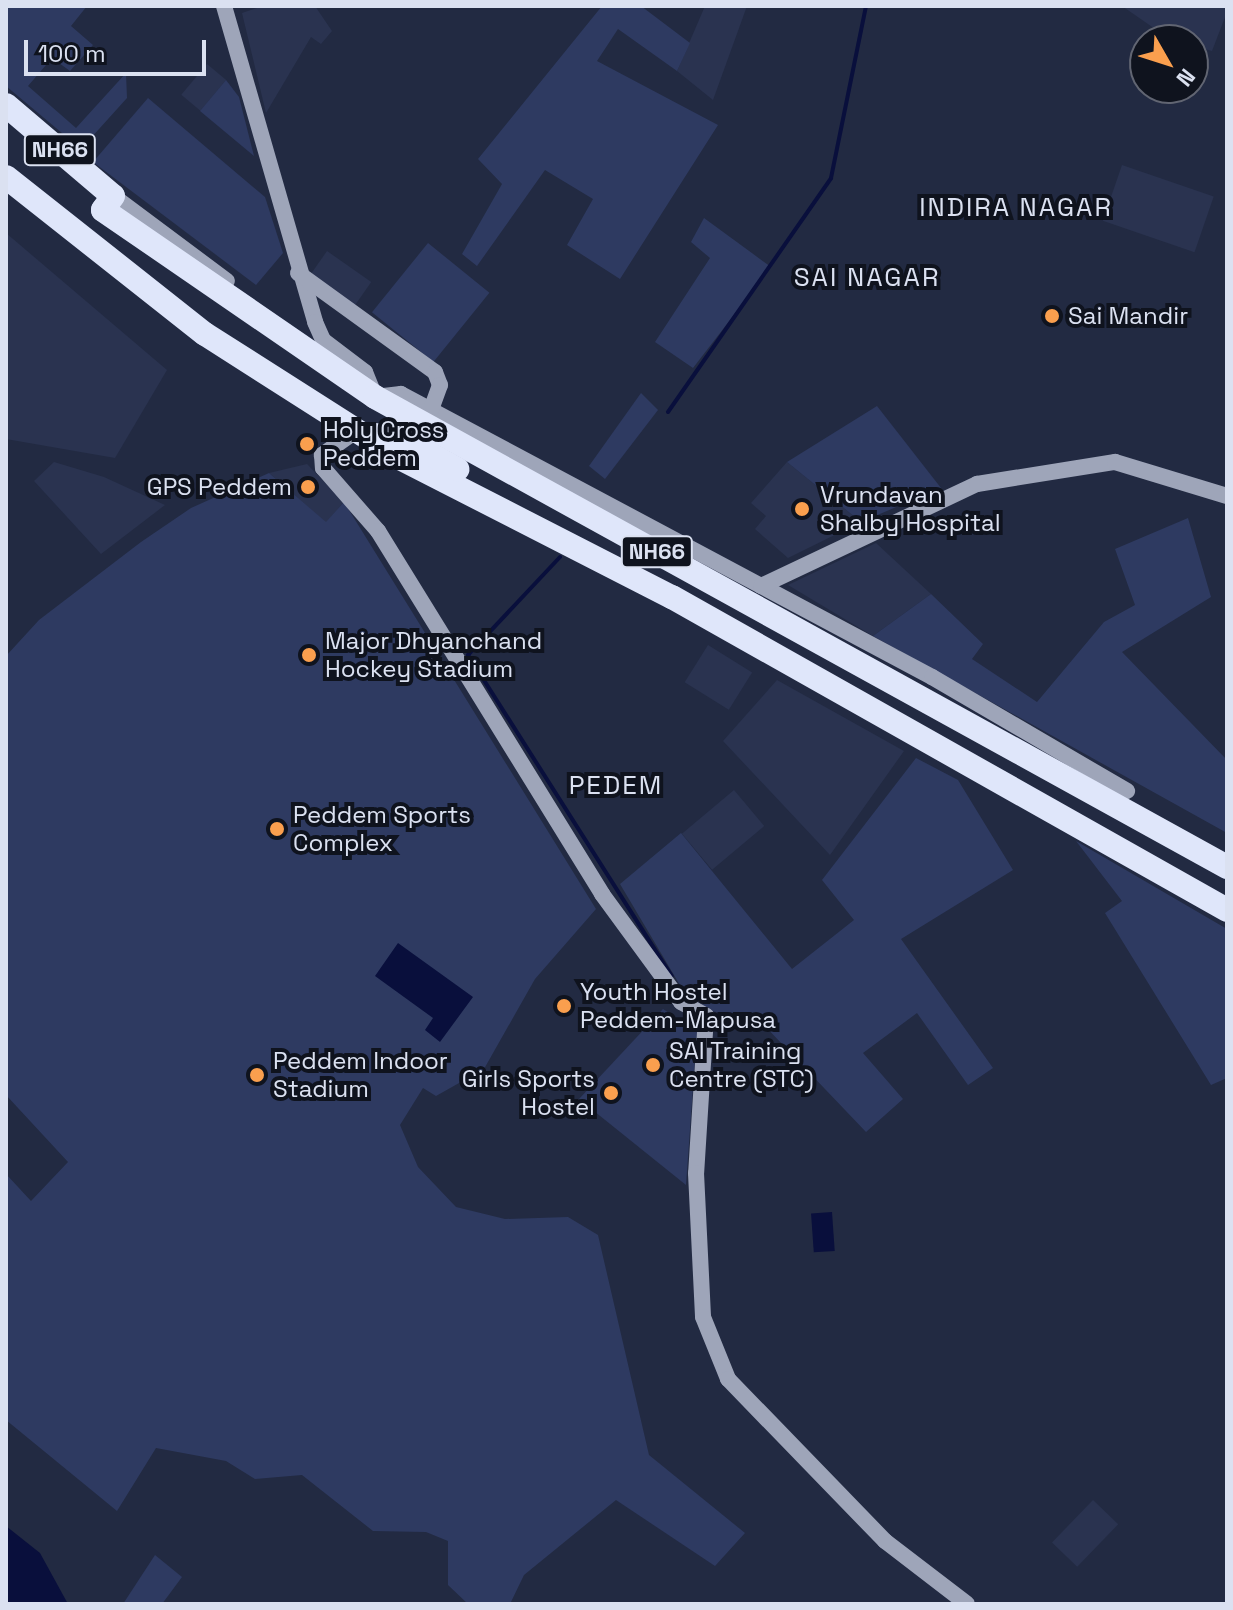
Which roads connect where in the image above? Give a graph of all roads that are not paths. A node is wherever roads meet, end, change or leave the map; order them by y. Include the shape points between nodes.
1 (224, 6) edge
2 (6, 105) edge
3 (6, 177) edge
4 (113, 196) junction
5 (298, 273) junction
6 (323, 340) junction
7 (375, 397) junction
8 (431, 410) junction
9 (356, 431) junction
10 (1227, 496) edge
11 (761, 586) junction
12 (1052, 766) junction
13 (1127, 791) junction
14 (1227, 849) edge
15 (1227, 867) edge
16 (1227, 892) edge
17 (1227, 910) edge
18 (967, 1604) edge

1 - 5 street
2 - 4 highway, NH66
3 - 9 highway, NH66 via 193,325
4 - 6 street via 307,338
4 - 7 highway, NH66 via 103,210
5 - 6 street
5 - 8 street via 435,372 440,385
6 - 7 street via 365,372
7 - 8 street via 401,394
7 - 9 highway
7 - 12 highway, NH66
8 - 11 street
9 - 16 highway, NH66 via 405,440
9 - 17 highway via 672,597
9 - 18 street via 322,455 323,468 378,531 602,894 681,1002 706,1016 696,1173 703,1317 728,1379 885,1541
10 - 11 street via 1115,462 977,484
11 - 13 street
12 - 13 highway
12 - 15 highway, NH66
13 - 14 highway

